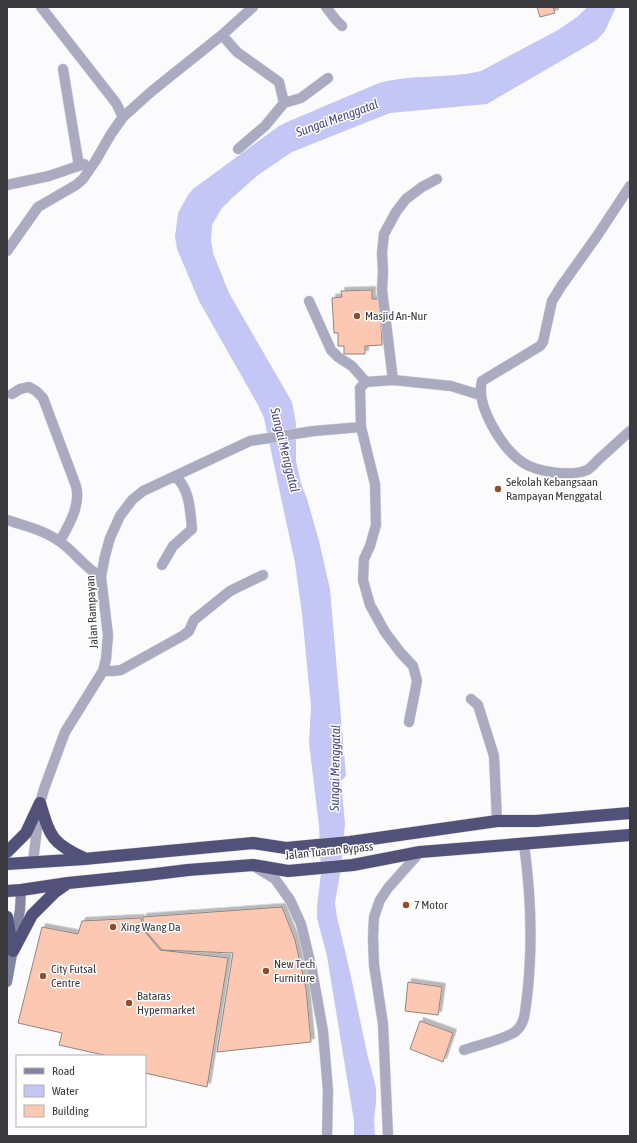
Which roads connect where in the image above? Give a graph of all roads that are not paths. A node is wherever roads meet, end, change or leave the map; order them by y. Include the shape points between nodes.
1 (41, 7) edge
2 (253, 7) edge
3 (326, 7) edge
4 (342, 26) dead end
5 (222, 35) junction
6 (63, 70) dead end
7 (328, 78) dead end
8 (284, 103) junction
9 (124, 117) junction
10 (238, 149) dead end
11 (96, 160) junction
12 (78, 166) junction
13 (437, 179) dead end
14 (7, 185) edge
15 (630, 186) edge
16 (7, 251) edge
17 (309, 301) dead end
18 (393, 380) junction
19 (366, 382) junction
20 (12, 394) dead end
21 (480, 395) junction
22 (361, 427) junction
23 (630, 431) edge
24 (175, 476) junction
25 (7, 520) edge
26 (60, 541) junction
27 (162, 565) dead end
28 (263, 575) dead end
29 (101, 577) junction
30 (103, 671) junction
31 (471, 699) dead end
32 (409, 722) dead end
33 (40, 803) junction
34 (630, 813) edge
35 (497, 821) junction
36 (630, 835) edge
37 (524, 844) junction
38 (7, 852) edge
39 (420, 852) junction
40 (84, 859) junction
41 (33, 862) junction
42 (7, 864) edge
43 (252, 865) junction
44 (7, 881) edge
45 (68, 883) junction
46 (21, 890) junction
47 (7, 891) edge
48 (7, 917) edge
49 (13, 951) junction
50 (7, 982) edge
51 (464, 1050) dead end
52 (327, 1136) edge
53 (388, 1136) edge

1 - 9 street via 116,103
2 - 5 street
3 - 4 street
5 - 8 street via 237,52 279,82
5 - 9 street
6 - 12 street
7 - 8 street via 301,98
8 - 10 street via 265,126
9 - 11 street
11 - 12 street
11 - 16 street via 76,186 38,207
12 - 14 street via 49,176
13 - 18 street via 422,186 406,199 384,234 382,290
15 - 21 street via 552,301 543,342 482,381
17 - 19 street via 331,350 352,366
18 - 19 street
18 - 21 street via 450,386
19 - 22 street via 359,392
20 - 26 street via 29,387 43,398 76,486 78,500
21 - 23 street via 491,423 506,448 522,463 544,471 572,473 587,470
22 - 24 street, Jalan Rampayan via 250,441
22 - 32 street via 375,484 376,525 364,559 363,580 370,605 385,632 413,666 417,681
24 - 27 street via 181,481 188,497 192,529 173,546
24 - 29 street, Jalan Rampayan via 143,491 132,500 120,516 110,538
25 - 26 street via 48,533
26 - 29 street via 90,571
28 - 30 street via 230,591 194,620 184,636 121,670
29 - 30 street, Jalan Rampayan via 108,635 108,650
30 - 33 street, Jalan Rampayan via 65,732
31 - 35 street via 478,705 494,756
33 - 38 highway via 26,833
33 - 40 highway via 56,842
33 - 41 street, Jalan Rampayan
34 - 35 highway, Jalan Tuaran Bypass
35 - 40 highway, Jalan Tuaran Bypass via 350,842 286,848 253,843
36 - 37 highway, Jalan Tuaran Bypass
37 - 39 highway, Jalan Tuaran Bypass
37 - 51 street via 529,881 531,945 524,1021 516,1032
39 - 43 highway, Jalan Tuaran Bypass via 353,865 288,871
39 - 53 street via 388,888 374,917 374,965 383,1024
40 - 41 highway, Jalan Tuaran Bypass
41 - 42 highway, Jalan Tuaran Bypass
43 - 45 highway, Jalan Tuaran Bypass
43 - 52 street via 275,879 290,900 302,924 323,1031 328,1090
44 - 46 highway
45 - 46 highway, Jalan Tuaran Bypass
45 - 49 highway via 32,915
46 - 47 highway, Jalan Tuaran Bypass
46 - 49 street
48 - 49 highway
49 - 50 street

